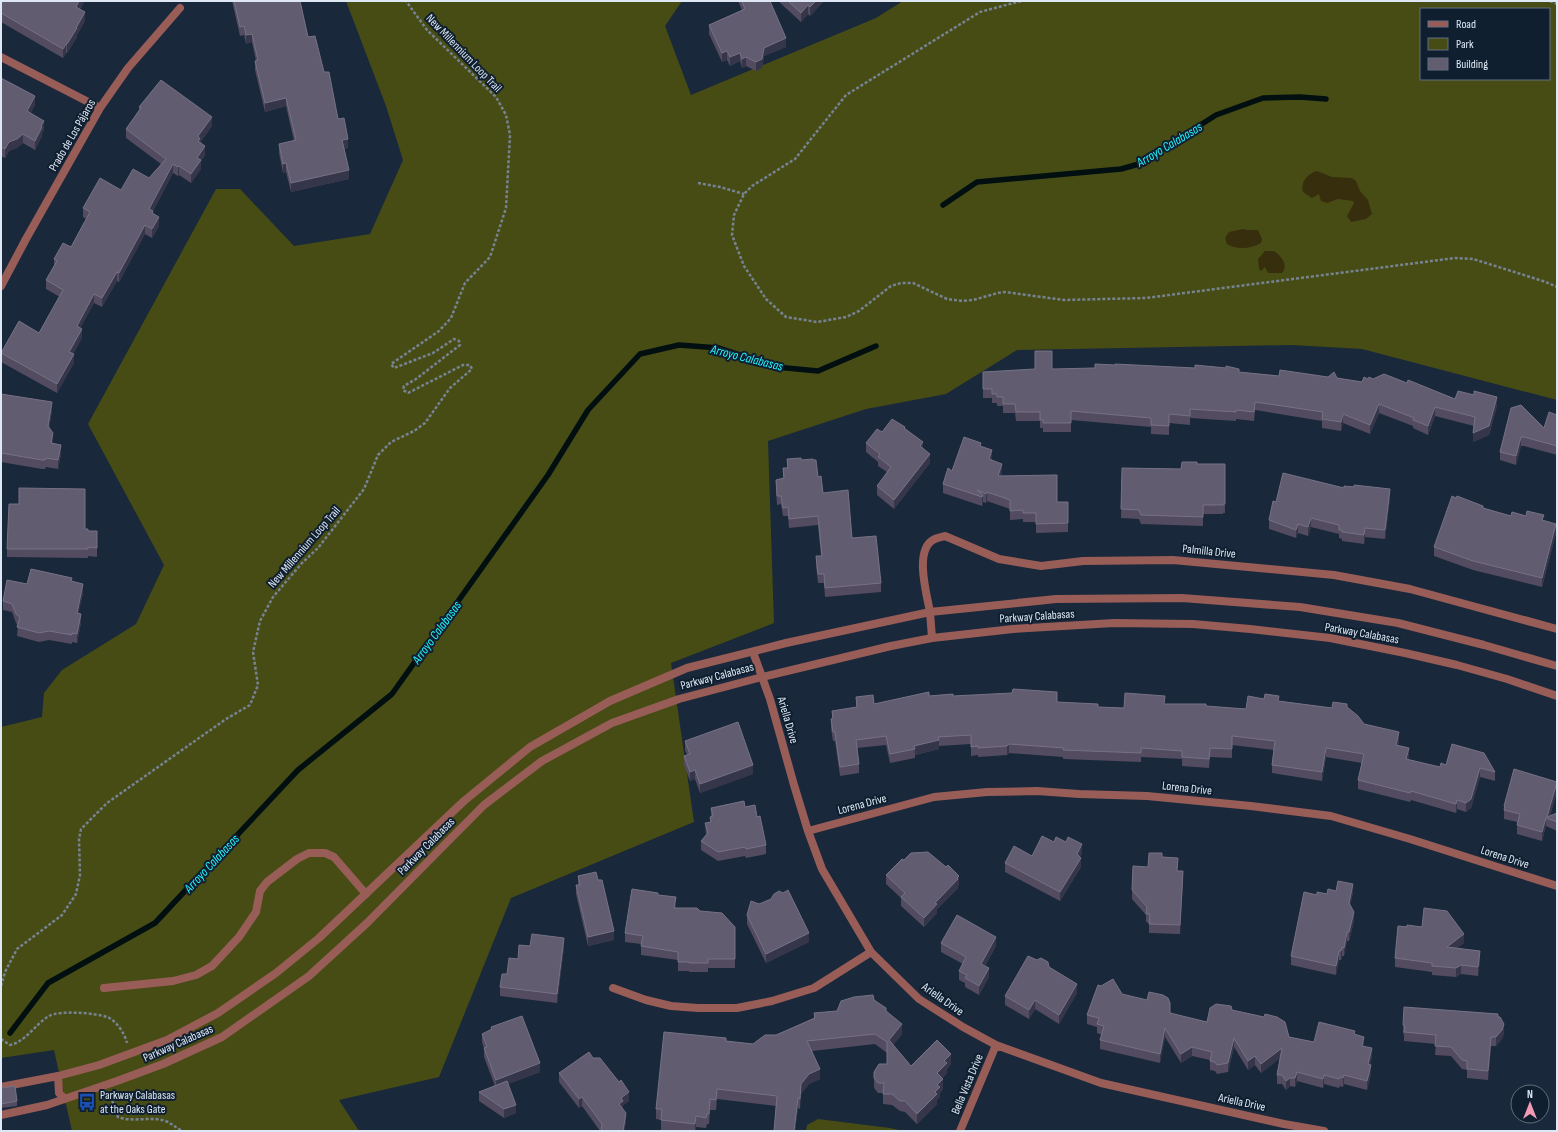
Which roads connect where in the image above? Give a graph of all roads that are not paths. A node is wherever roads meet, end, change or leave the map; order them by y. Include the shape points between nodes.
1 (180, 8) dead end
2 (1, 57) edge
3 (100, 108) junction
4 (1, 286) edge
5 (930, 612) junction
6 (1557, 629) edge
7 (932, 638) junction
8 (753, 652) junction
9 (1557, 666) edge
10 (762, 677) junction
11 (1557, 696) edge
12 (808, 831) junction
13 (1557, 886) edge
14 (366, 894) junction
15 (870, 952) junction
16 (104, 988) dead end
17 (613, 988) dead end
18 (996, 1045) junction
19 (58, 1076) junction
20 (1, 1087) edge
21 (65, 1099) junction
22 (1, 1115) edge
23 (960, 1131) edge
24 (1324, 1131) edge

1 - 3 street, Prado de Los Pájaros via 128,68
2 - 3 street
3 - 4 street, Prado de Los Pájaros
5 - 6 street, Palmilla Drive via 923,558 932,540 945,536 999,559 1041,566 1083,561 1173,560 1334,575 1410,589
5 - 7 street, Palmilla Drive
5 - 8 street, Parkway Calabasas
5 - 9 street, Parkway Calabasas via 1056,599 1182,598 1300,607 1398,623
7 - 10 street, Parkway Calabasas
7 - 11 street, Parkway Calabasas via 1014,629 1114,623 1250,628 1330,638 1405,653 1507,679
8 - 10 street, Ariella Drive
8 - 14 street, Parkway Calabasas via 687,668 617,698 530,747 464,801
10 - 12 street, Ariella Drive
10 - 21 street, Parkway Calabasas via 679,699 612,723 542,760 484,805 367,923 310,976 222,1037 163,1064
12 - 13 street, Lorena Drive via 934,798 987,792 1037,791 1147,796 1331,816
12 - 15 street, Ariella Drive via 822,869
14 - 16 street via 334,857 325,853 309,853 297,858 267,882 260,891 256,912 212,966 196,975 173,981
14 - 19 street, Parkway Calabasas via 276,973 218,1013 167,1040 100,1065
15 - 17 street via 814,988 772,1001 737,1008 672,1006
15 - 18 street, Ariella Drive via 919,999 963,1028
18 - 23 street, Bella Vista Drive
18 - 24 street, Ariella Drive via 1101,1083
19 - 20 street, Parkway Calabasas
19 - 21 street via 59,1093
21 - 22 street, Parkway Calabasas

